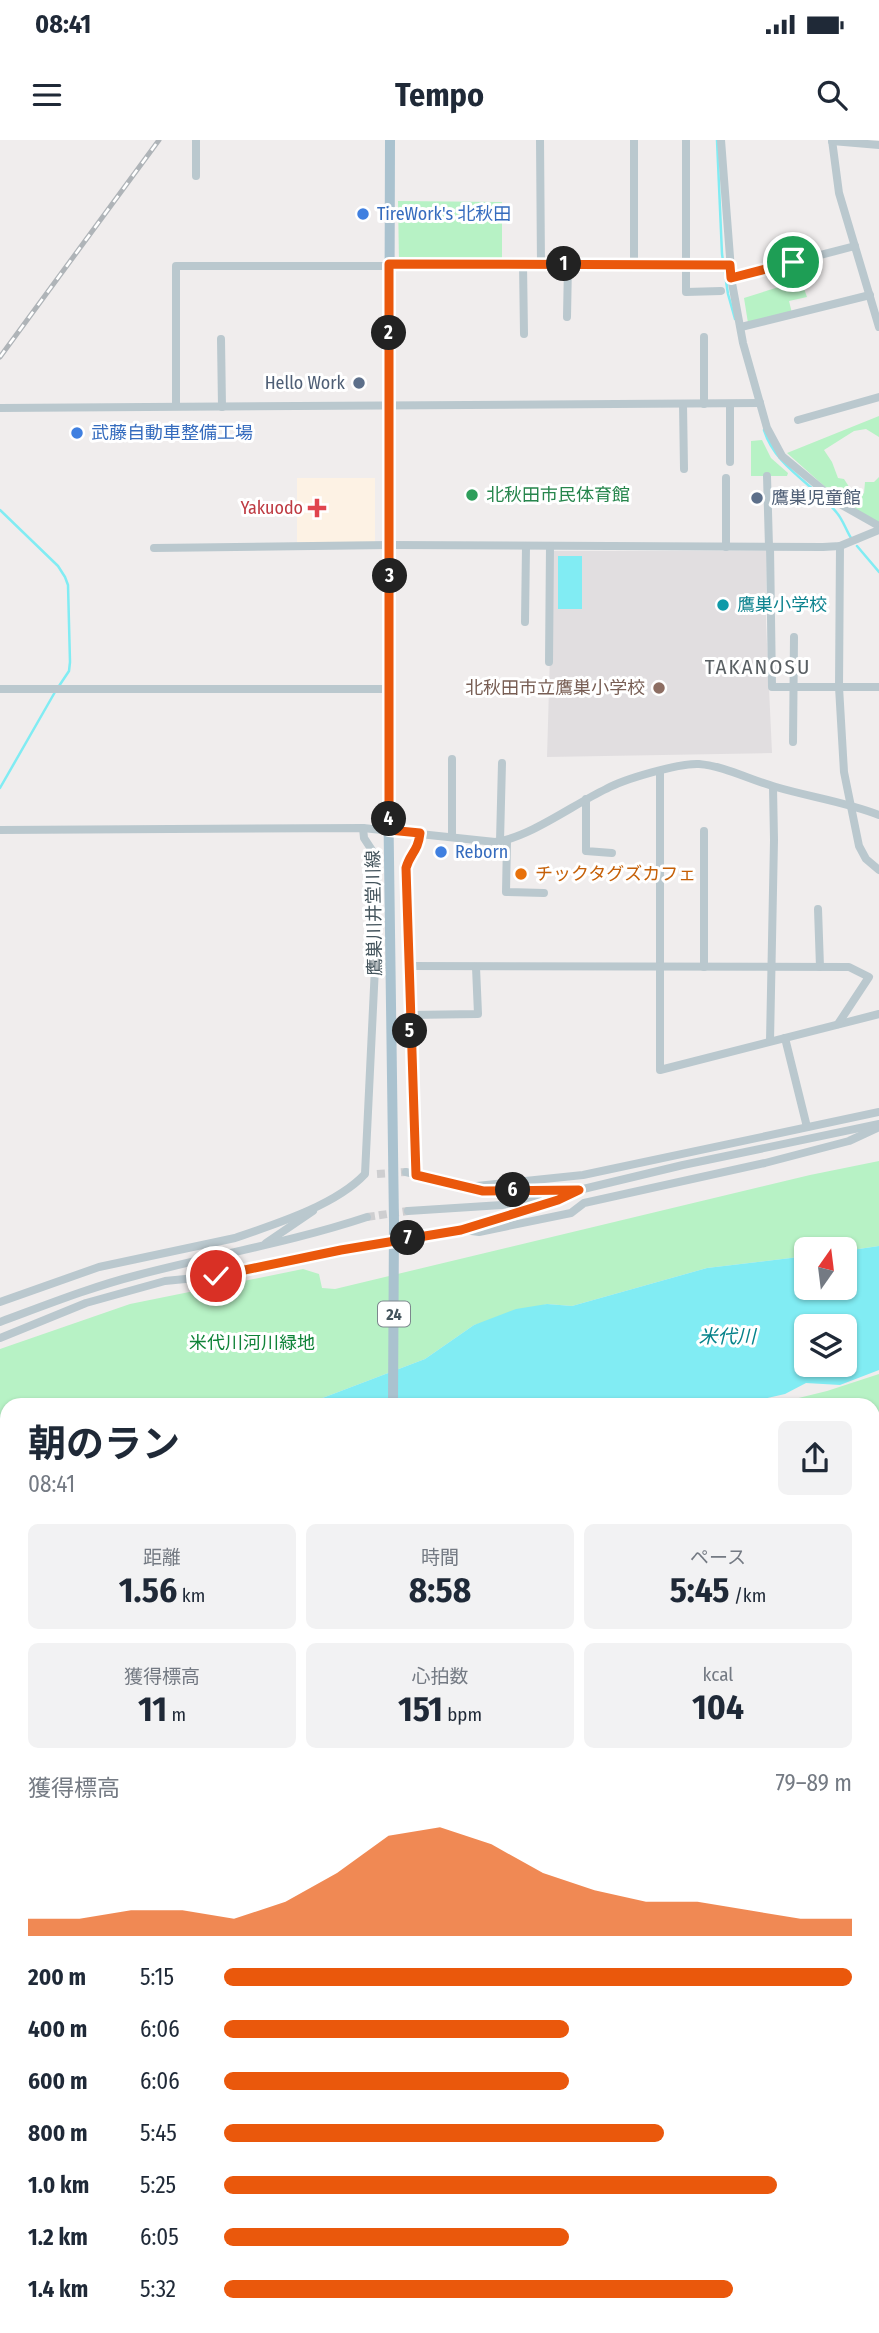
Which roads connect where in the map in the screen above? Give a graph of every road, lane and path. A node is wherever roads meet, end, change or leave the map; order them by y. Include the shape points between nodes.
1 (196, 140) edge
2 (390, 140) edge
3 (540, 140) edge
4 (634, 140) edge
5 (686, 140) edge
6 (721, 140) edge
7 (832, 140) edge
8 (879, 145) edge
9 (196, 176) dead end
10 (855, 246) junction
11 (389, 264) junction
12 (523, 264) junction
13 (541, 264) junction
14 (568, 264) junction
15 (634, 264) junction
16 (685, 264) junction
17 (730, 265) junction
18 (731, 278) junction
19 (721, 292) dead end
20 (870, 295) junction
21 (567, 317) dead end
22 (741, 327) junction
23 (879, 327) edge
24 (524, 334) dead end
25 (704, 337) dead end
26 (221, 339) dead end
27 (879, 397) edge
28 (683, 404) junction
29 (704, 404) junction
30 (730, 404) junction
31 (760, 404) junction
32 (390, 406) junction
33 (176, 407) junction
34 (222, 407) junction
35 (0, 408) edge
36 (798, 420) dead end
37 (730, 462) dead end
38 (684, 469) dead end
39 (767, 476) dead end
40 (726, 478) dead end
41 (879, 528) edge
42 (390, 545) junction
43 (526, 546) junction
44 (550, 546) junction
45 (840, 546) junction
46 (726, 547) junction
47 (769, 547) junction
48 (154, 548) dead end
49 (525, 622) dead end
50 (794, 637) dead end
51 (550, 663) dead end
52 (794, 686) junction
53 (839, 687) junction
54 (879, 687) edge
55 (0, 689) edge
56 (389, 689) junction
57 (793, 743) dead end
58 (452, 759) dead end
59 (502, 763) dead end
60 (660, 771) junction
61 (773, 787) junction
62 (586, 799) junction
63 (851, 807) junction
64 (879, 815) edge
65 (363, 828) junction
66 (0, 830) edge
67 (389, 830) junction
68 (704, 831) dead end
69 (420, 833) junction
70 (452, 836) junction
71 (504, 841) junction
72 (612, 853) dead end
73 (879, 870) edge
74 (544, 893) dead end
75 (818, 909) dead end
76 (408, 966) junction
77 (660, 966) junction
78 (476, 967) junction
79 (704, 967) junction
80 (773, 967) junction
81 (820, 967) junction
82 (879, 1014) edge
83 (409, 1015) junction
84 (838, 1024) junction
85 (785, 1038) junction
86 (770, 1041) junction
87 (879, 1112) edge
88 (879, 1125) edge
89 (807, 1127) junction
90 (406, 1172) tunnel mouth
91 (365, 1174) junction
92 (377, 1174) tunnel mouth
93 (416, 1175) junction
94 (467, 1187) junction
95 (579, 1190) junction
96 (327, 1202) junction
97 (408, 1211) tunnel mouth
98 (368, 1217) tunnel mouth
99 (461, 1230) junction
100 (257, 1248) junction
101 (0, 1302) edge
102 (0, 1322) edge
103 (0, 1338) edge
104 (393, 1398) edge

1 - 9 street
2 - 11 main road, 鷹巣川井堂川線 / 24
3 - 13 street
4 - 15 street
5 - 16 street
6 - 17 street
7 - 8 street
7 - 10 street via 839,193
10 - 18 street
10 - 20 street
11 - 12 street
11 - 32 main road, 鷹巣川井堂川線 / 24
11 - 33 street via 176,266
12 - 13 street
12 - 24 street
13 - 14 street
14 - 15 street
14 - 21 street
15 - 16 street
16 - 17 street
16 - 19 street via 686,292
17 - 18 street
18 - 22 street
20 - 22 street
20 - 23 street
22 - 31 street
25 - 29 street
26 - 34 street
27 - 36 street
28 - 29 street
28 - 32 street
28 - 38 street
29 - 30 street
30 - 31 street
30 - 37 street
31 - 41 street via 782,456
32 - 34 street
32 - 42 main road, 鷹巣川井堂川線 / 24
33 - 34 street
33 - 35 street
39 - 47 street
40 - 46 street
41 - 45 street
42 - 43 street
42 - 48 street
42 - 56 main road, 鷹巣川井堂川線 / 24
43 - 44 street
43 - 49 street
44 - 46 street
44 - 51 street
45 - 47 street
45 - 53 street
46 - 47 street
47 - 52 street via 772,687
50 - 52 street
52 - 53 street
52 - 57 street
53 - 54 street
53 - 63 street
55 - 56 street
56 - 67 main road, 鷹巣川井堂川線 / 24
58 - 70 street
59 - 71 street
60 - 61 street via 697,764
60 - 62 street
60 - 77 street
61 - 63 street
61 - 80 street
62 - 71 street
62 - 72 street via 586,851
63 - 64 street
63 - 73 street via 859,846
65 - 66 street
65 - 67 street
65 - 91 street via 377,858
67 - 69 street
67 - 104 main road, 鷹巣川井堂川線 / 24, bridge
68 - 79 street
69 - 70 street
69 - 76 street via 419,846 406,868
70 - 71 street
71 - 74 street via 506,892
75 - 81 street
76 - 78 street
76 - 83 street
77 - 78 street
77 - 79 street
77 - 86 street via 660,1070
78 - 83 street via 478,1014
79 - 80 street
80 - 81 street
80 - 86 street
81 - 84 street via 849,967 869,977
82 - 84 street
83 - 93 street
84 - 85 street
85 - 86 street
85 - 89 street
87 - 89 street
88 - 95 street
88 - 99 street via 849,1141 584,1203 572,1213 478,1232
89 - 94 street via 631,1167
90 - 93 street
91 - 92 street
91 - 96 street
93 - 94 street
94 - 95 street via 483,1191
95 - 97 street via 502,1205
95 - 99 street
96 - 100 street
96 - 101 street via 235,1238 99,1267
98 - 100 street
99 - 103 street via 216,1276 165,1281 86,1303
100 - 102 street via 138,1275

